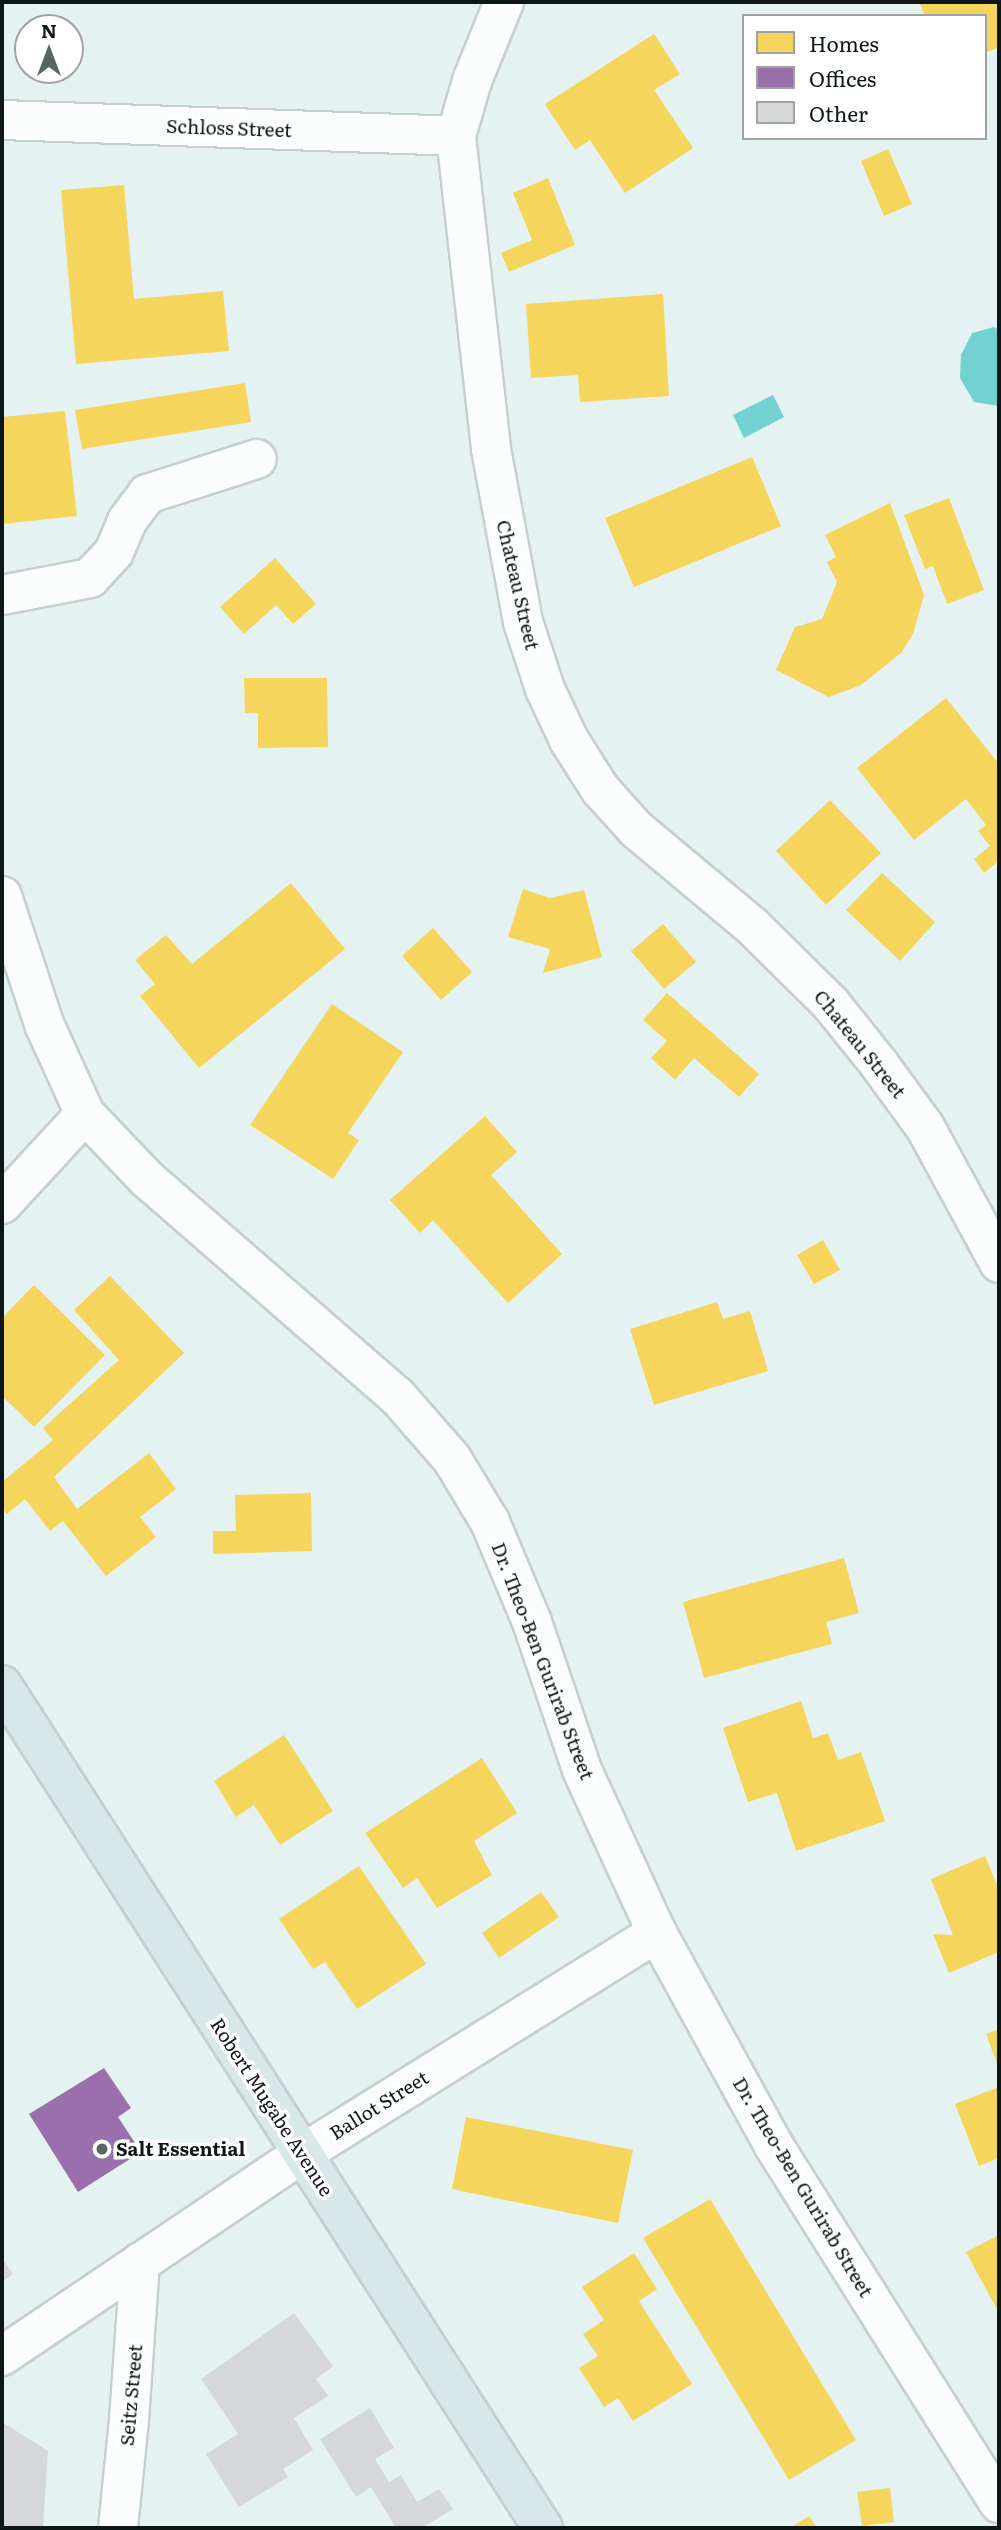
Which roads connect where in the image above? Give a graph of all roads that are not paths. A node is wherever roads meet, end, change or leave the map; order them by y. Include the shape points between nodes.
1 (504, 2) edge
2 (2, 120) edge
3 (456, 136) junction
4 (257, 459) dead end
5 (2, 595) edge
6 (2, 896) edge
7 (85, 1114) junction
8 (2, 1204) edge
9 (999, 1263) edge
10 (2, 1685) edge
11 (657, 1933) junction
12 (303, 2153) junction
13 (140, 2262) junction
14 (2, 2356) edge
15 (999, 2503) edge
16 (118, 2528) edge
17 (543, 2528) edge

1 - 3 street, Chateau Street
2 - 3 street, Schloss Street
3 - 9 street, Chateau Street via 491,449 523,622 545,689 569,740 609,799 636,829 751,925 831,1004 925,1127
4 - 5 street via 147,494 128,520 114,552 90,578
6 - 7 street, Dr. Theo-Ben Gurirab Street via 44,1024
7 - 8 street
7 - 11 street, Dr. Theo-Ben Gurirab Street via 147,1179 397,1396 452,1460 490,1522 532,1622 582,1770
10 - 12 main road, Robert Mugabe Avenue
11 - 12 street, Ballot Street
11 - 15 street, Dr. Theo-Ben Gurirab Street via 774,2146
12 - 13 street, Ballot Street
12 - 17 main road, Robert Mugabe Avenue
13 - 14 street, Ballot Street
13 - 16 street, Seitz Street

